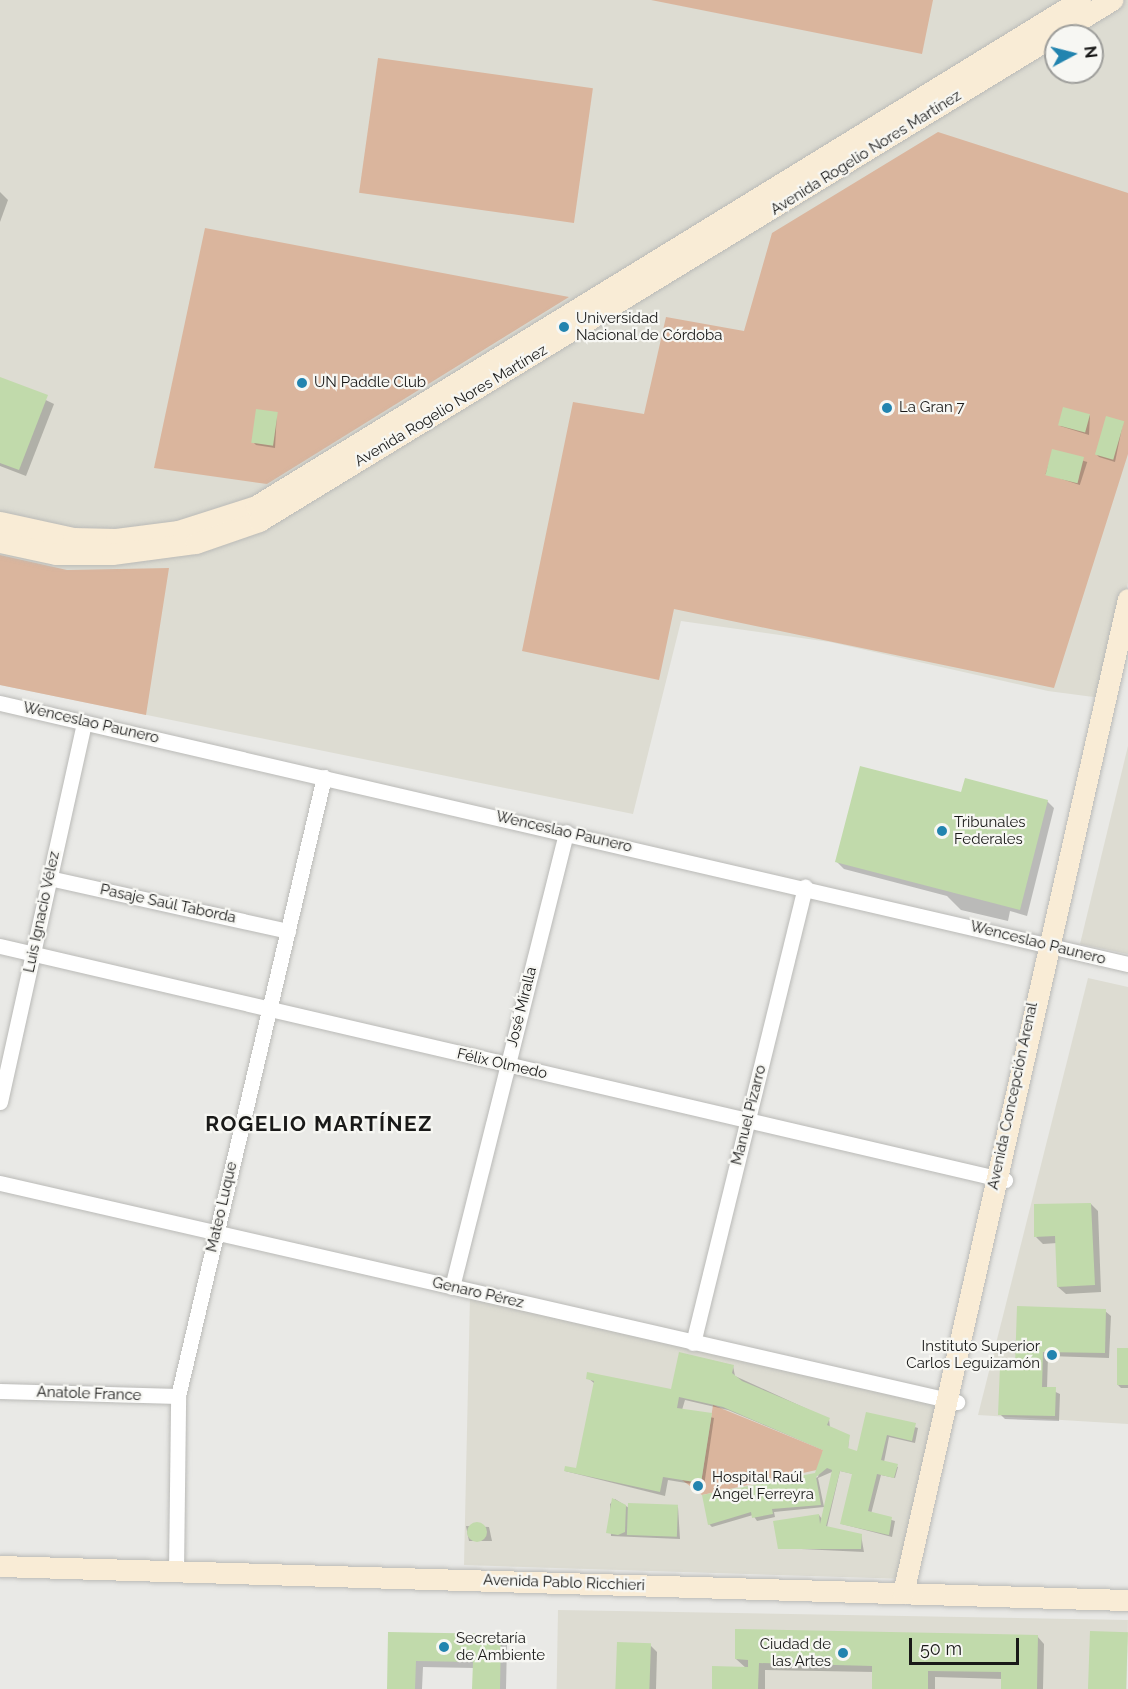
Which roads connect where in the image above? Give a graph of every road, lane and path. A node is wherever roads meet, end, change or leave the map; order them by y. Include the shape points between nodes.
1 (1080, 0) edge
2 (1112, 0) edge
3 (0, 522) edge
4 (0, 542) edge
5 (1128, 599) edge
6 (1128, 644) edge
7 (0, 703) edge
8 (84, 722) junction
9 (324, 777) junction
10 (566, 832) junction
11 (49, 878) junction
12 (806, 887) junction
13 (288, 931) junction
14 (0, 946) edge
15 (1053, 946) junction
16 (33, 953) junction
17 (1128, 964) edge
18 (269, 1009) junction
19 (508, 1065) junction
20 (0, 1102) edge
21 (748, 1121) junction
22 (1000, 1179) junction
23 (0, 1183) edge
24 (216, 1233) junction
25 (452, 1287) junction
26 (693, 1343) junction
27 (0, 1391) edge
28 (178, 1396) junction
29 (953, 1402) junction
30 (0, 1557) edge
31 (0, 1566) edge
32 (176, 1567) junction
33 (909, 1588) junction
34 (1128, 1589) edge
35 (1128, 1600) edge

1 - 3 main road, Avenida Rogelio Nores Martínez via 255,506 178,531 116,539 73,538
2 - 4 main road, Avenida Rogelio Nores Martínez via 259,521 196,543 112,554 56,554
5 - 15 main road, Avenida Concepción Arenal
6 - 15 main road, Avenida Concepción Arenal
7 - 8 street, Wenceslao Paunero
8 - 9 street, Wenceslao Paunero
8 - 11 street, Luis Ignacio Vélez
9 - 10 street, Wenceslao Paunero
9 - 13 street, Mateo Luque
10 - 12 street, Wenceslao Paunero
10 - 19 street, José Miralla
11 - 13 street, Pasaje Saúl Taborda
11 - 16 street, Luis Ignacio Vélez
12 - 15 street, Wenceslao Paunero
12 - 21 street, Manuel Pizarro
13 - 18 street, Mateo Luque
14 - 16 street, Félix Olmedo
15 - 17 street, Wenceslao Paunero
15 - 22 main road, Avenida Concepción Arenal
16 - 18 street, Félix Olmedo
16 - 20 street, Luis Ignacio Vélez
18 - 19 street, Félix Olmedo
18 - 24 street, Mateo Luque
19 - 21 street, Félix Olmedo
19 - 25 street, José Miralla
21 - 22 street, Félix Olmedo
21 - 26 street, Manuel Pizarro
22 - 29 main road, Avenida Concepción Arenal
23 - 24 street, Genaro Pérez
24 - 25 street, Genaro Pérez
24 - 28 street, Mateo Luque
25 - 26 street, Genaro Pérez
26 - 29 street, Genaro Pérez
27 - 28 street, Anatole France
28 - 32 street, Mateo Luque
29 - 33 main road, Avenida Concepción Arenal
30 - 32 main road, Avenida Pablo Ricchieri
31 - 32 main road, Avenida Pablo Ricchieri
32 - 33 main road, Avenida Pablo Ricchieri
33 - 34 main road, Avenida Pablo Ricchieri
33 - 35 main road, Avenida Pablo Ricchieri

